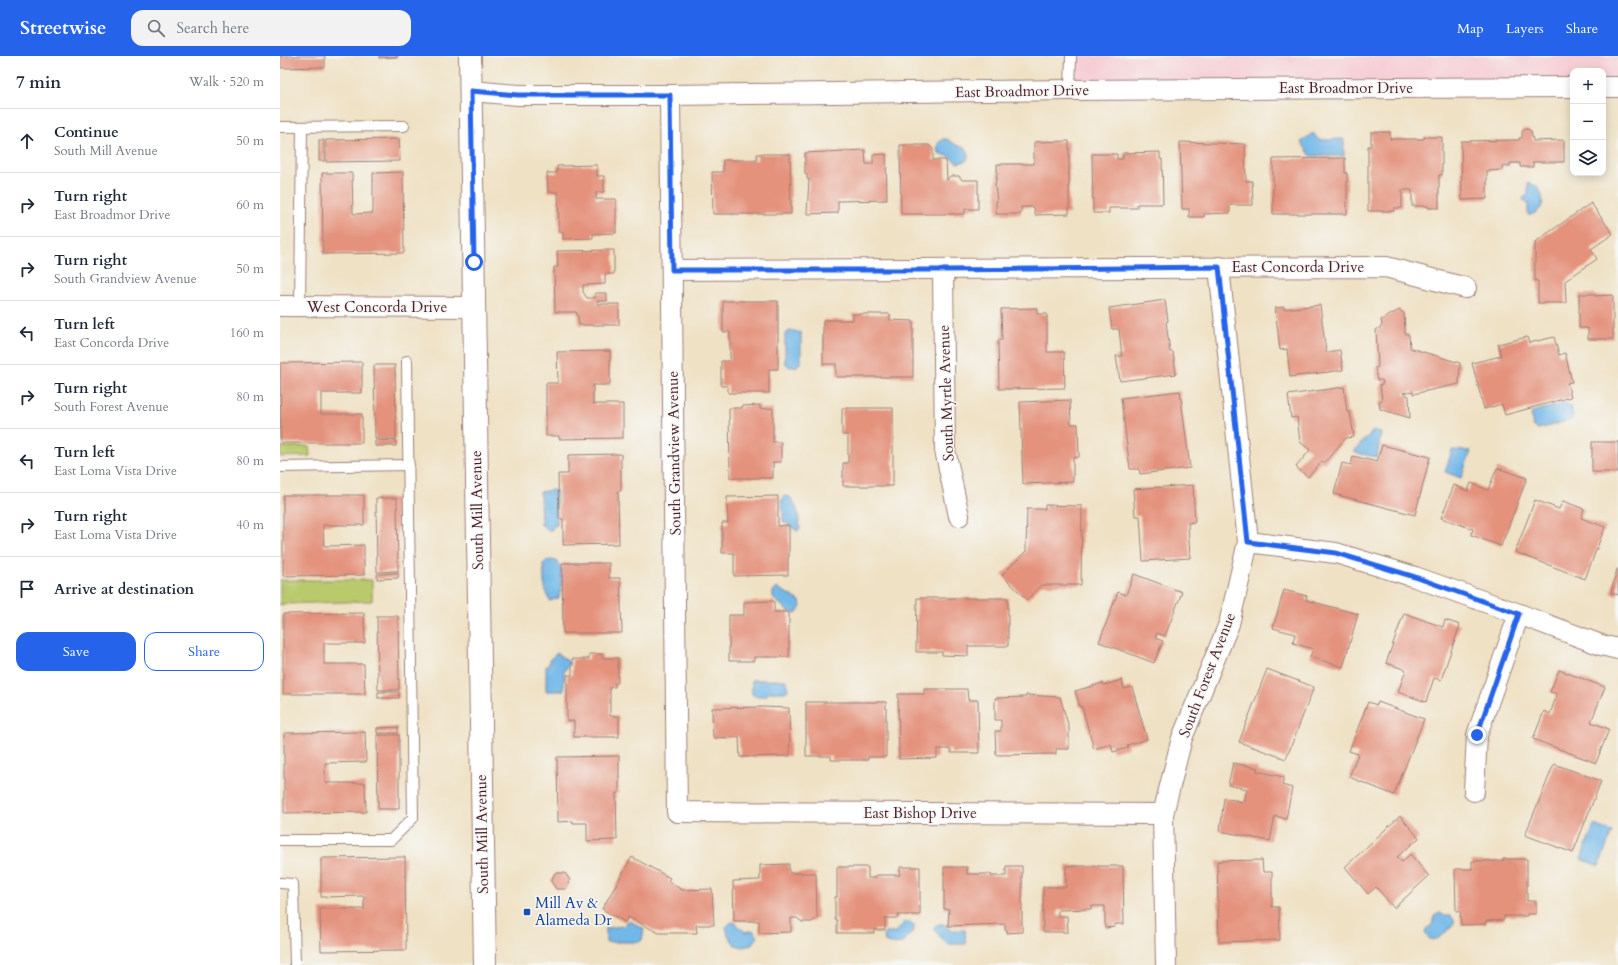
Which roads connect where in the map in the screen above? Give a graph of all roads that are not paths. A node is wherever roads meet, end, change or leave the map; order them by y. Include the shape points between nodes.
1 (470, 56) edge
2 (1071, 56) edge
3 (1570, 87) edge
4 (1606, 87) edge
5 (1618, 87) edge
6 (1070, 90) junction
7 (471, 91) junction
8 (670, 95) junction
9 (404, 126) dead end
10 (302, 127) junction
11 (280, 128) edge
12 (1219, 267) junction
13 (672, 270) junction
14 (943, 270) junction
15 (1466, 288) dead end
16 (280, 306) edge
17 (300, 306) junction
18 (474, 307) junction
19 (408, 361) dead end
20 (409, 465) junction
21 (280, 467) edge
22 (959, 516) dead end
23 (1248, 542) junction
24 (1519, 614) junction
25 (1618, 649) edge
26 (1474, 791) dead end
27 (677, 812) joint
28 (1163, 814) junction
29 (280, 840) edge
30 (280, 883) edge
31 (296, 965) edge
32 (484, 965) edge
33 (1166, 965) edge

1 - 7 main road, South Mill Avenue
2 - 6 lane
3 - 6 street, East Broadmor Drive
4 - 5 street
6 - 8 street, East Broadmor Drive
7 - 8 street, East Broadmor Drive via 519,95
7 - 18 main road, South Mill Avenue
8 - 13 street, South Grandview Avenue
9 - 10 lane
10 - 11 lane
10 - 17 lane
12 - 14 street, East Concorda Drive
12 - 15 street, East Concorda Drive via 1386,267
12 - 23 street, South Forest Avenue
13 - 14 street, East Concorda Drive
13 - 27 street, South Grandview Avenue
14 - 22 street, South Myrtle Avenue via 945,450
16 - 17 street, West Concorda Drive
17 - 18 street, West Concorda Drive
18 - 32 main road, South Mill Avenue
19 - 20 lane
20 - 21 lane
20 - 29 lane via 413,818 391,840
23 - 24 street via 1336,553 1415,577
23 - 28 street, South Forest Avenue via 1229,624 1182,738
24 - 25 street
24 - 26 street via 1477,735
27 - 28 street, East Bishop Drive
28 - 33 street, South Forest Avenue
30 - 31 lane via 293,884

